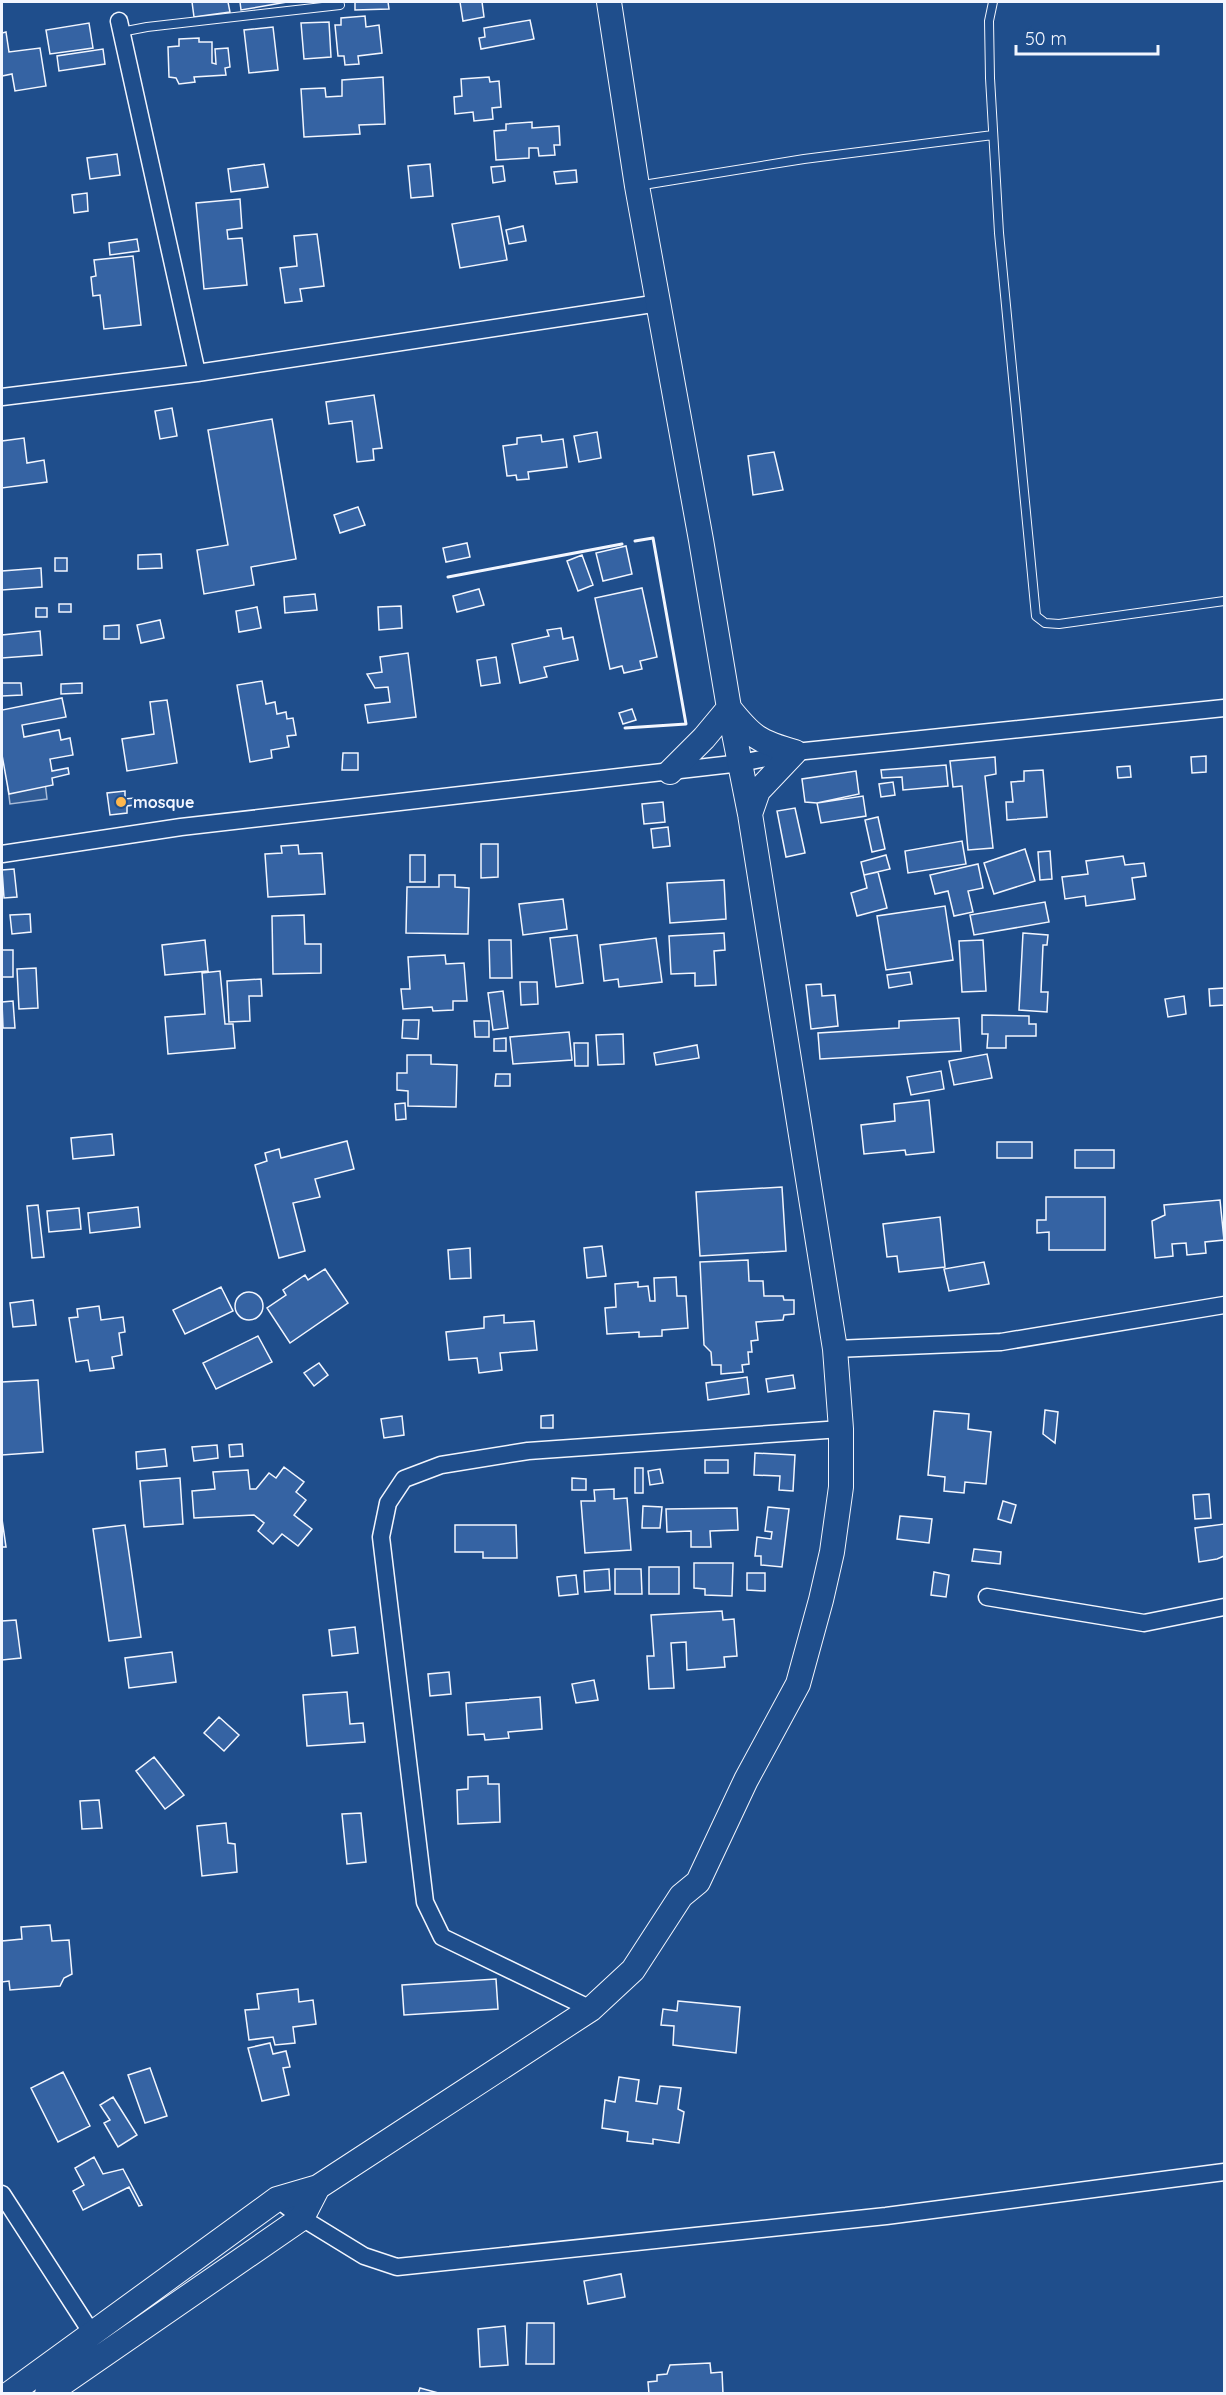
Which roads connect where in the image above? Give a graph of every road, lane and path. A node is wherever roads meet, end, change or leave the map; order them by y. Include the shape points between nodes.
1 (609, 2) edge
2 (993, 2) edge
3 (340, 5) dead end
4 (120, 26) joint
5 (993, 135) junction
6 (637, 186) junction
7 (659, 303) junction
8 (197, 372) junction
9 (2, 396) edge
10 (1224, 601) edge
11 (729, 708) junction
12 (1224, 708) edge
13 (795, 752) junction
14 (741, 763) junction
15 (670, 772) junction
16 (750, 814) junction
17 (2, 854) edge
18 (1224, 1305) edge
19 (835, 1349) junction
20 (841, 1429) junction
21 (987, 1597) dead end
22 (1224, 1607) edge
23 (591, 2008) junction
24 (1224, 2172) edge
25 (318, 2187) junction
26 (2, 2194) edge
27 (277, 2199) junction
28 (302, 2218) junction
29 (93, 2334) junction
30 (9, 2394) edge
31 (47, 2394) edge

1 - 6 main road
2 - 5 lane via 989,21
3 - 4 lane via 147,27
4 - 8 street
5 - 6 lane via 804,159
5 - 10 lane via 1036,616 1045,623 1059,624
6 - 7 main road
7 - 8 street
7 - 11 main road
8 - 9 street
11 - 13 main road via 749,733 769,745
11 - 14 main road
11 - 15 main road
12 - 13 street
13 - 14 street
13 - 16 main road via 758,791
14 - 15 street
14 - 16 main road
15 - 17 street via 181,827
16 - 19 main road
18 - 19 street via 1001,1342
19 - 20 main road
20 - 23 main road via 841,1487 832,1552 798,1684 746,1780 698,1882 681,1896 633,1970
20 - 23 street via 528,1451 441,1465 404,1479 388,1503 381,1537 425,1902 441,1937
21 - 22 street via 1144,1623
23 - 25 main road
24 - 28 street via 875,2217 397,2267 364,2256
25 - 27 main road
25 - 28 main road
26 - 29 street
27 - 28 street
27 - 29 main road
28 - 31 main road
29 - 30 main road

